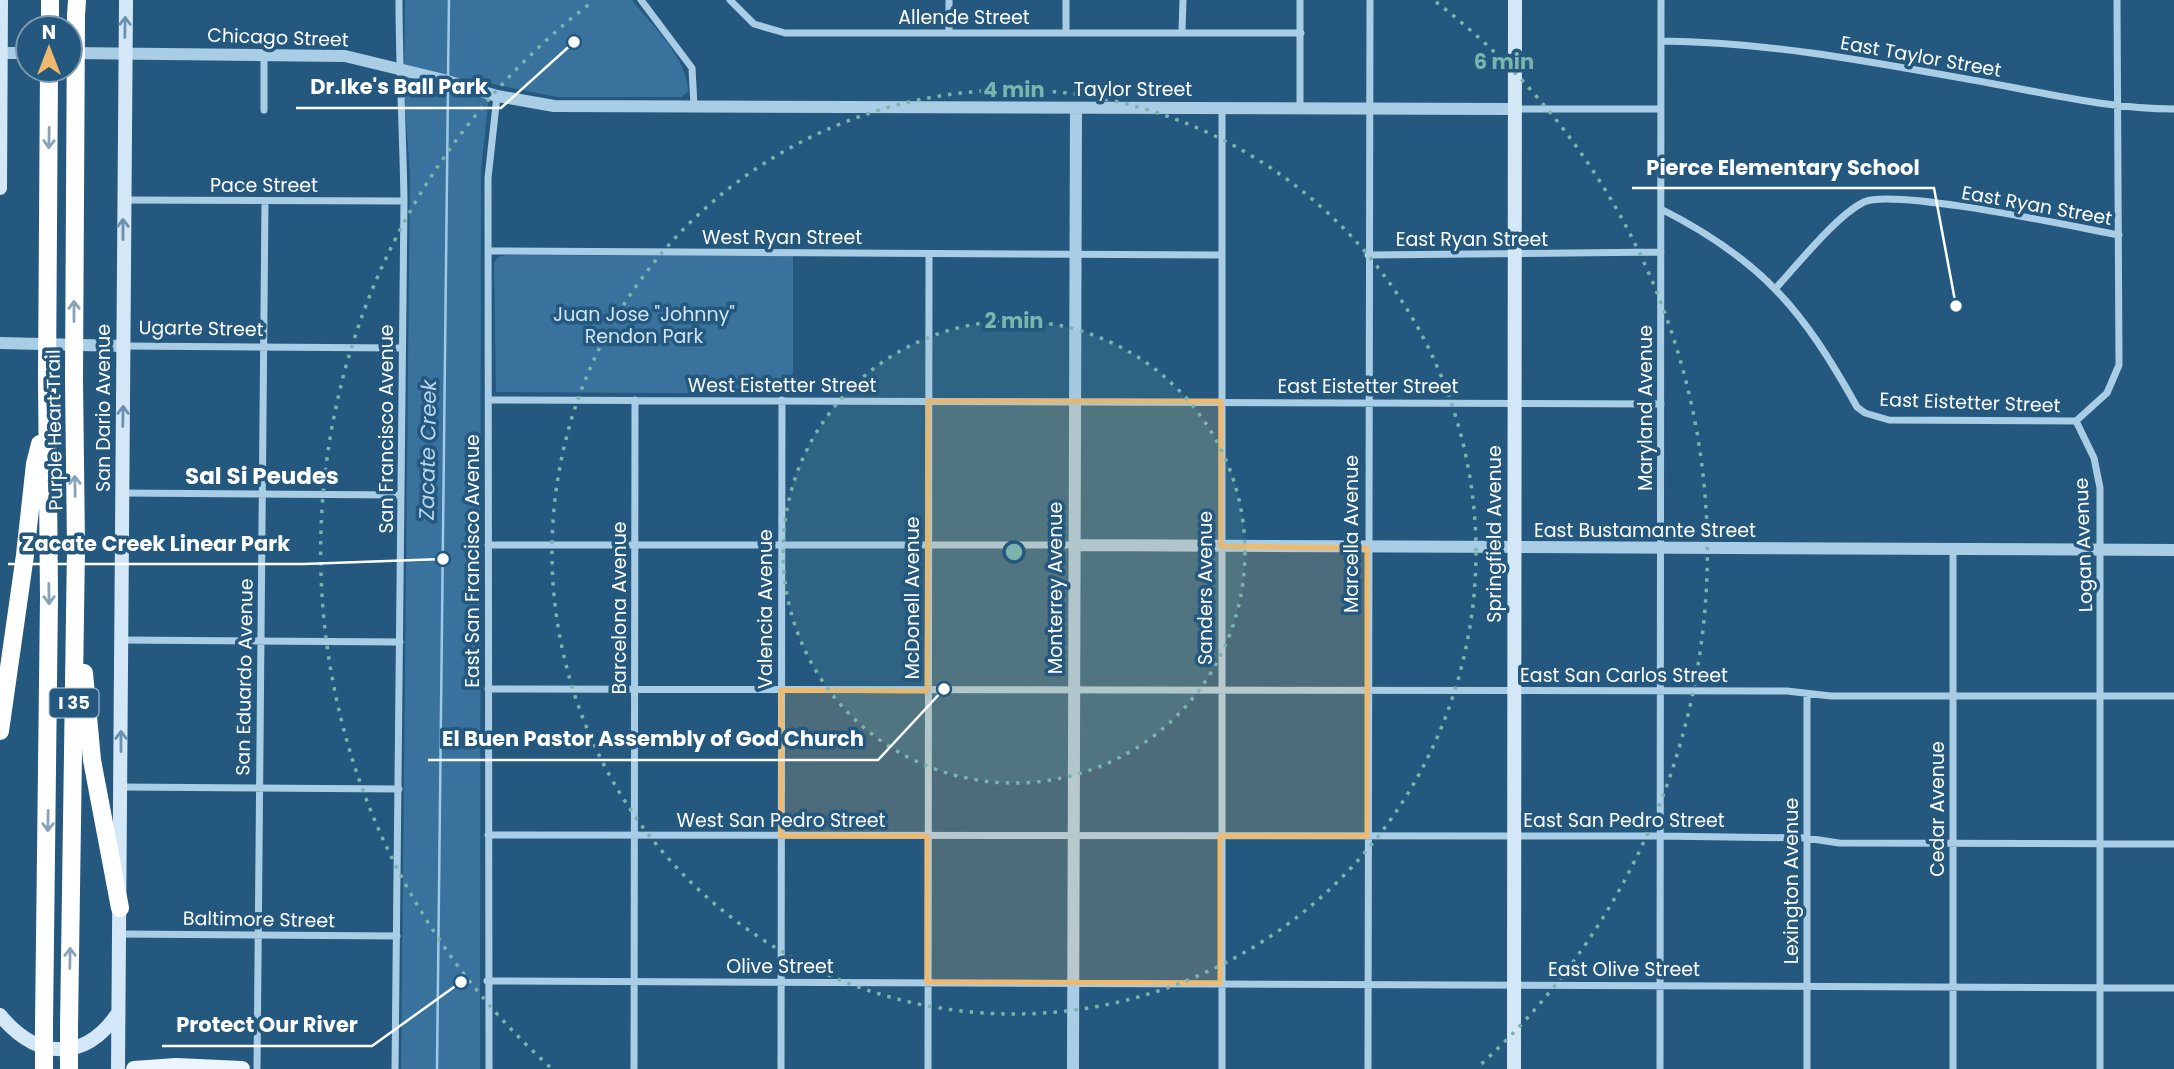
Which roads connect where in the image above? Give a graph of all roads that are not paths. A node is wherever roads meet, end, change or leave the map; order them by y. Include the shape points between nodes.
1 (1, 0) edge
2 (126, 0) edge
3 (399, 0) edge
4 (641, 0) edge
5 (730, 0) edge
6 (950, 0) edge
7 (1066, 0) edge
8 (1183, 0) edge
9 (1300, 0) edge
10 (1370, 0) edge
11 (1515, 0) edge
12 (1661, 0) edge
13 (2118, 0) edge
14 (76, 8) edge
15 (1182, 31) junction
16 (950, 33) junction
17 (1066, 33) junction
18 (1300, 33) junction
19 (1661, 41) junction
20 (0, 53) edge
21 (84, 53) edge
22 (125, 53) junction
23 (264, 54) junction
24 (399, 68) junction
25 (50, 84) edge
26 (481, 91) joint
27 (496, 96) junction
28 (695, 106) junction
29 (2119, 107) junction
30 (1076, 108) junction
31 (1222, 108) junction
32 (1300, 108) junction
33 (1369, 109) junction
34 (1514, 109) junction
35 (1661, 109) junction
36 (2174, 109) edge
37 (264, 110) dead end
38 (0, 188) edge
39 (123, 200) junction
40 (265, 201) junction
41 (404, 201) junction
42 (1661, 209) junction
43 (2119, 235) junction
44 (489, 251) junction
45 (1661, 252) junction
46 (929, 254) junction
47 (1075, 254) junction
48 (1221, 255) junction
49 (1368, 256) junction
50 (1514, 256) junction
51 (1776, 288) junction
52 (0, 343) edge
53 (123, 346) junction
54 (263, 348) junction
55 (402, 348) junction
56 (488, 400) junction
57 (635, 400) junction
58 (782, 400) junction
59 (928, 401) junction
60 (1075, 401) junction
61 (1221, 401) junction
62 (1367, 402) junction
63 (1513, 402) junction
64 (1661, 404) junction
65 (2076, 421) junction
66 (46, 424) junction
67 (122, 493) junction
68 (262, 495) junction
69 (401, 495) junction
70 (488, 545) junction
71 (635, 545) junction
72 (781, 545) junction
73 (928, 545) junction
74 (1074, 545) junction
75 (76, 547) junction
76 (1221, 547) junction
77 (1367, 548) junction
78 (1514, 549) junction
79 (1661, 549) junction
80 (1953, 550) junction
81 (2101, 550) junction
82 (2174, 550) edge
83 (121, 640) junction
84 (260, 641) junction
85 (400, 642) junction
86 (488, 689) junction
87 (634, 690) junction
88 (781, 690) junction
89 (927, 691) junction
90 (1074, 691) junction
91 (1220, 691) junction
92 (1367, 691) junction
93 (1513, 691) junction
94 (1660, 691) junction
95 (1807, 694) junction
96 (1953, 696) junction
97 (2101, 696) junction
98 (2174, 696) edge
99 (0, 731) edge
100 (121, 787) junction
101 (259, 788) junction
102 (399, 789) junction
103 (488, 835) junction
104 (634, 835) junction
105 (1514, 835) junction
106 (780, 836) junction
107 (927, 836) junction
108 (1074, 836) junction
109 (1220, 836) junction
110 (1367, 836) junction
111 (1659, 836) junction
112 (1806, 838) junction
113 (1953, 843) junction
114 (2101, 844) junction
115 (2174, 844) edge
116 (120, 908) junction
117 (120, 933) junction
118 (257, 935) junction
119 (397, 936) junction
120 (487, 981) junction
121 (634, 982) junction
122 (780, 982) junction
123 (927, 982) junction
124 (1073, 983) junction
125 (1220, 983) junction
126 (1367, 984) junction
127 (1514, 984) junction
128 (1660, 985) junction
129 (1807, 986) junction
130 (1953, 986) junction
131 (2101, 987) junction
132 (2174, 988) edge
133 (118, 1013) junction
134 (0, 1015) edge
135 (44, 1069) edge
136 (69, 1069) edge
137 (118, 1069) edge
138 (134, 1069) edge
139 (242, 1069) edge
140 (257, 1069) edge
141 (395, 1069) edge
142 (489, 1069) edge
143 (634, 1069) edge
144 (781, 1069) edge
145 (928, 1069) edge
146 (1073, 1069) edge
147 (1222, 1069) edge
148 (1367, 1069) edge
149 (1514, 1069) edge
150 (1660, 1069) edge
151 (1807, 1069) edge
152 (1953, 1069) edge
153 (2100, 1069) edge

1 - 20 main road
22 -> 2 main road, San Dario Avenue
3 - 24 street, San Francisco Avenue
4 - 28 street via 692,68
5 - 16 street, Allende Street via 754,24 785,33
6 - 16 street
7 - 17 street
8 - 15 street
9 - 18 street
10 - 33 street, Marcella Avenue
11 - 34 main road, Springfield Avenue
12 - 19 street, Maryland Avenue
13 - 29 street
75 -> 14 highway, Purple Heart Trail / I 35, bridge
15 - 17 street, Allende Street
15 - 18 street, Allende Street
16 - 17 street, Allende Street
18 - 32 street
19 - 29 street, East Taylor Street via 1722,41 1794,49
19 - 35 street, Maryland Avenue
20 - 38 main road
21 - 22 street, Chicago Street
22 - 23 street, Chicago Street
22 - 39 main road, San Dario Avenue
23 - 24 street, Chicago Street via 345,56
23 - 37 street
24 - 26 street, Chicago Street
24 - 41 street, San Francisco Avenue
25 -> 66 highway, Purple Heart Trail / I 35, bridge
26 - 27 street, Taylor Street
27 - 28 street, Taylor Street via 554,106
27 - 44 street, East San Francisco Avenue via 488,178
28 - 30 street, Taylor Street
29 - 36 street, East Taylor Street
29 - 43 street
30 - 31 street, Taylor Street
30 - 47 street, Monterrey Avenue
31 - 32 street, Taylor Street
31 - 48 street, Sanders Avenue
32 - 33 street, Taylor Street
33 - 34 street, Taylor Street
33 - 49 street, Marcella Avenue
34 - 35 street, Taylor Street
34 - 50 main road, Springfield Avenue
35 - 42 street, Maryland Avenue
39 - 40 street, Pace Street
53 -> 39 main road, San Dario Avenue
40 - 41 street, Pace Street
40 - 54 street, San Eduardo Avenue
41 - 55 street, San Francisco Avenue
42 - 45 street, Maryland Avenue
42 - 51 street, East Eistetter Street via 1711,234
43 - 51 street, East Ryan Street via 1877,197 1851,210
43 - 65 street via 2117,376 2101,401
44 - 46 street, West Ryan Street
44 - 56 street, East San Francisco Avenue
45 - 50 street, East Ryan Street
45 - 64 street, Maryland Avenue
46 - 47 street, West Ryan Street
46 - 59 street, McDonell Avenue
47 - 48 street
47 - 60 street, Monterrey Avenue
48 - 61 street, Sanders Avenue
49 - 50 street, East Ryan Street
49 - 62 street, Marcella Avenue
50 - 63 main road, Springfield Avenue
51 - 65 street, East Eistetter Street via 1816,337 1865,413 1889,420
52 - 53 street, Ugarte Street
53 - 54 street, Ugarte Street
67 -> 53 main road, San Dario Avenue
54 - 55 street, Ugarte Street
54 - 68 street, San Eduardo Avenue
55 - 69 street, San Francisco Avenue
56 - 57 street, West Eistetter Street
56 - 70 street, East San Francisco Avenue
57 - 58 street, West Eistetter Street
57 - 71 street, Barcelona Avenue
58 - 59 street, West Eistetter Street
58 - 72 street, Valencia Avenue
59 - 60 street, West Eistetter Street
59 - 73 street, McDonell Avenue
60 - 61 street, East Eistetter Street
60 - 74 street, Monterrey Avenue
61 - 62 street, East Eistetter Street
61 - 76 street, Sanders Avenue
62 - 63 street, East Eistetter Street
62 - 77 street, Marcella Avenue
63 - 64 street, East Eistetter Street
63 - 78 main road, Springfield Avenue
64 - 79 street, Maryland Avenue
65 - 81 street, Logan Avenue via 2098,474
66 - 99 highway via 35,464
66 -> 135 highway, Purple Heart Trail / I 35, bridge via 49,597
67 - 68 street
67 - 83 main road, San Dario Avenue
68 - 69 street
68 - 84 street, San Eduardo Avenue
69 - 85 street, San Francisco Avenue
70 - 71 street
70 - 86 street, East San Francisco Avenue
71 - 72 street
71 - 87 street, Barcelona Avenue
72 - 73 street
72 - 88 street, Valencia Avenue
73 - 74 street
73 - 89 street, McDonell Avenue
74 - 76 street, East Bustamante Street
74 - 90 street, Monterrey Avenue
75 - 116 highway via 92,760
136 -> 75 highway, Purple Heart Trail / I 35, bridge
76 - 77 street, East Bustamante Street
76 - 91 street, Sanders Avenue
77 - 78 street, East Bustamante Street
77 - 92 street, Marcella Avenue
78 - 79 street, East Bustamante Street
78 - 93 main road, Springfield Avenue
79 - 80 street, East Bustamante Street
79 - 94 street, Maryland Avenue
80 - 81 street, East Bustamante Street
80 - 96 street, Cedar Avenue
81 - 82 street, East Bustamante Street
81 - 97 street, Logan Avenue
83 - 84 street
100 -> 83 main road, San Dario Avenue
84 - 85 street
84 - 101 street, San Eduardo Avenue
85 - 102 street, San Francisco Avenue
86 - 87 street, East San Carlos Street
86 - 103 street, East San Francisco Avenue
87 - 88 street, East San Carlos Street
87 - 104 street, Barcelona Avenue
88 - 89 street, East San Carlos Street
88 - 106 street, Valencia Avenue
89 - 90 street, East San Carlos Street
89 - 107 street, McDonell Avenue
90 - 91 street, East San Carlos Street
90 - 108 street, Monterrey Avenue
91 - 92 street, East San Carlos Street
91 - 109 street, Sanders Avenue
92 - 93 street, East San Carlos Street
92 - 110 street, Marcella Avenue
93 - 94 street, East San Carlos Street
93 - 105 main road, Springfield Avenue
94 - 95 street, East San Carlos Street
94 - 111 street, Maryland Avenue
95 - 96 street, East San Carlos Street
95 - 112 street, Lexington Avenue
96 - 97 street, East San Carlos Street
96 - 113 street, Cedar Avenue
97 - 98 street, East San Carlos Street
97 - 114 street, Logan Avenue
100 - 101 street
100 - 116 main road, San Dario Avenue
101 - 102 street
101 - 118 street, San Eduardo Avenue
102 - 119 street, San Francisco Avenue
103 - 104 street, West San Pedro Street
103 - 120 street, East San Francisco Avenue
104 - 106 street, West San Pedro Street
104 - 121 street, Barcelona Avenue
105 - 110 street, East San Pedro Street
105 - 111 street, East San Pedro Street
105 - 127 main road, Springfield Avenue
106 - 107 street, West San Pedro Street
106 - 122 street, Valencia Avenue
107 - 108 street, West San Pedro Street
107 - 123 street, McDonell Avenue
108 - 109 street, East San Pedro Street
108 - 124 street, Monterrey Avenue
109 - 110 street, East San Pedro Street
109 - 125 street, Sanders Avenue
110 - 126 street, Marcella Avenue
111 - 112 street, East San Pedro Street
111 - 128 street, Maryland Avenue
112 - 113 street, East San Pedro Street via 1839,843
112 - 129 street, Lexington Avenue
113 - 114 street, East San Pedro Street
113 - 130 street, Cedar Avenue
114 - 115 street, East San Pedro Street
114 - 131 street, Logan Avenue
116 - 117 main road, San Dario Avenue
117 - 118 street, Baltimore Street
117 - 133 main road, San Dario Avenue
118 - 119 street, Baltimore Street
118 - 140 street, San Eduardo Avenue
119 - 141 street, San Francisco Avenue
120 - 121 street, Olive Street
120 - 142 street, East San Francisco Avenue
121 - 122 street, Olive Street
121 - 143 street, Barcelona Avenue
122 - 123 street, Olive Street
122 - 144 street, Valencia Avenue
123 - 124 street, Olive Street
123 - 145 street, McDonell Avenue
124 - 125 street, East Olive Street
124 - 146 street, Monterrey Avenue
125 - 126 street, East Olive Street
125 - 147 street, Sanders Avenue
126 - 127 street, East Olive Street
126 - 148 street, Marcella Avenue
127 - 128 street, East Olive Street
127 - 149 main road, Springfield Avenue
128 - 129 street, East Olive Street
128 - 150 street, Maryland Avenue
129 - 130 street, East Olive Street
129 - 151 street, Lexington Avenue
130 - 131 street, East Olive Street
130 - 152 street, Cedar Avenue
131 - 132 street, East Olive Street
131 - 153 street, Logan Avenue
133 - 134 main road via 92,1042 74,1048 33,1044 20,1038
133 - 137 main road, San Dario Avenue
138 - 139 main road

